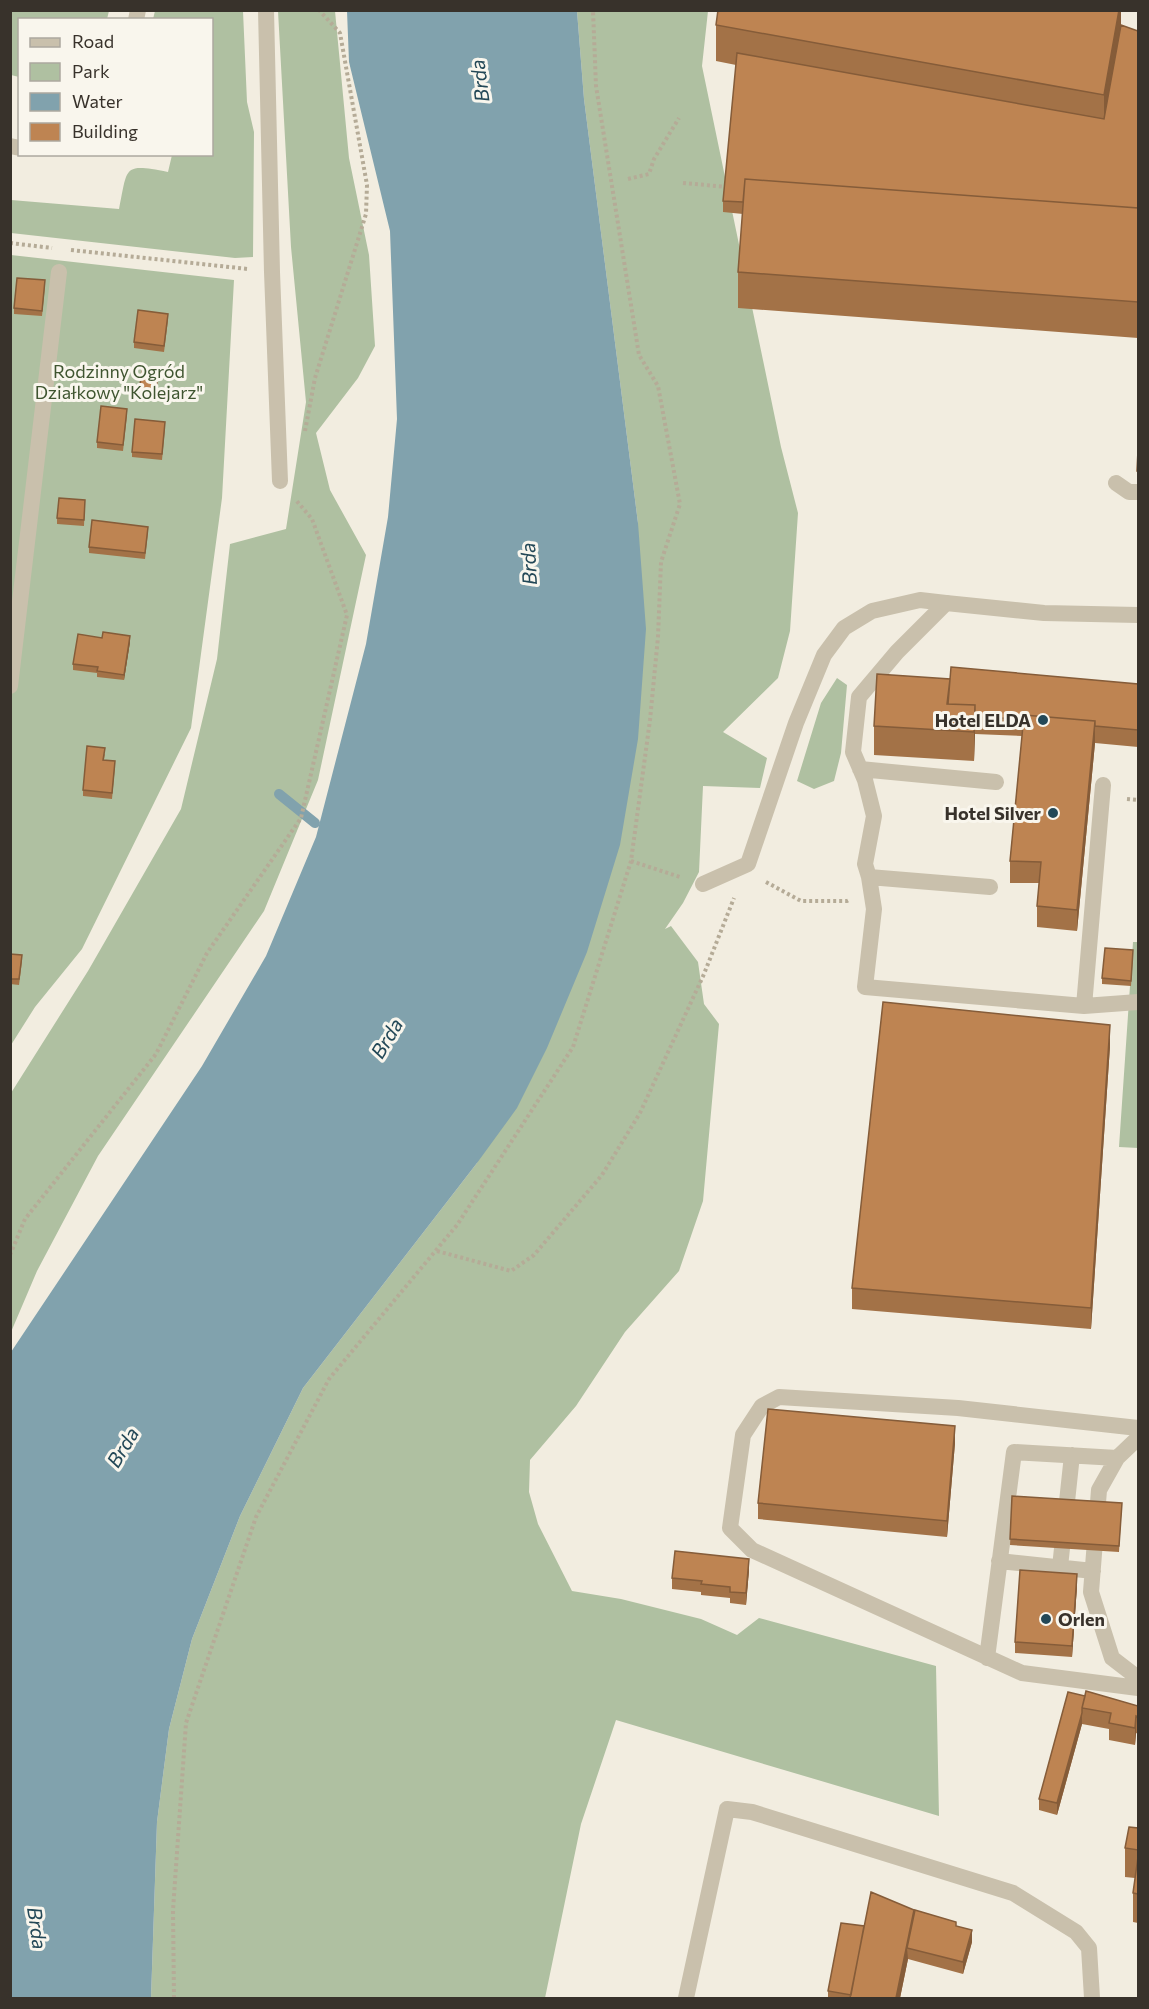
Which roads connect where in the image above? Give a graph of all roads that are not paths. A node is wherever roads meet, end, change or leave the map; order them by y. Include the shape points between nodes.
1 (266, 10) edge
2 (59, 272) dead end
3 (280, 481) road end
4 (1116, 483) dead end
5 (1138, 492) edge
6 (946, 603) junction
7 (1138, 615) edge
8 (10, 687) edge
9 (860, 769) junction
10 (996, 782) dead end
11 (1103, 785) dead end
12 (869, 877) junction
13 (703, 884) road end
14 (990, 887) dead end
15 (1138, 1002) edge
16 (1084, 1006) junction
17 (1138, 1428) edge
18 (1138, 1438) edge
19 (1072, 1455) junction
20 (1117, 1458) junction
21 (999, 1561) junction
22 (1060, 1568) junction
23 (1092, 1571) junction
24 (987, 1658) junction
25 (1138, 1678) edge
26 (1138, 1688) edge
27 (686, 1998) edge
28 (1092, 1998) edge

1 - 3 street
2 - 8 street
4 - 5 street via 1129,492
6 - 7 street via 1044,614
6 - 9 street via 859,697 853,752
6 - 13 street via 921,600 872,611 844,628 824,655 796,723 748,864
9 - 10 street
9 - 12 street via 874,816 866,864
11 - 16 street
12 - 14 street
12 - 16 street via 874,909 865,987
15 - 16 street
17 - 24 street via 958,1408 780,1396 762,1406 755,1416 743,1435 730,1528 752,1550
18 - 20 street
19 - 20 street
19 - 21 street via 1014,1452
19 - 22 street
20 - 23 street via 1099,1490
21 - 22 street
21 - 24 street
22 - 23 street
23 - 25 street via 1091,1592 1112,1658
24 - 26 street via 1022,1673
27 - 28 street via 727,1809 752,1812 1014,1893 1076,1932 1089,1948

